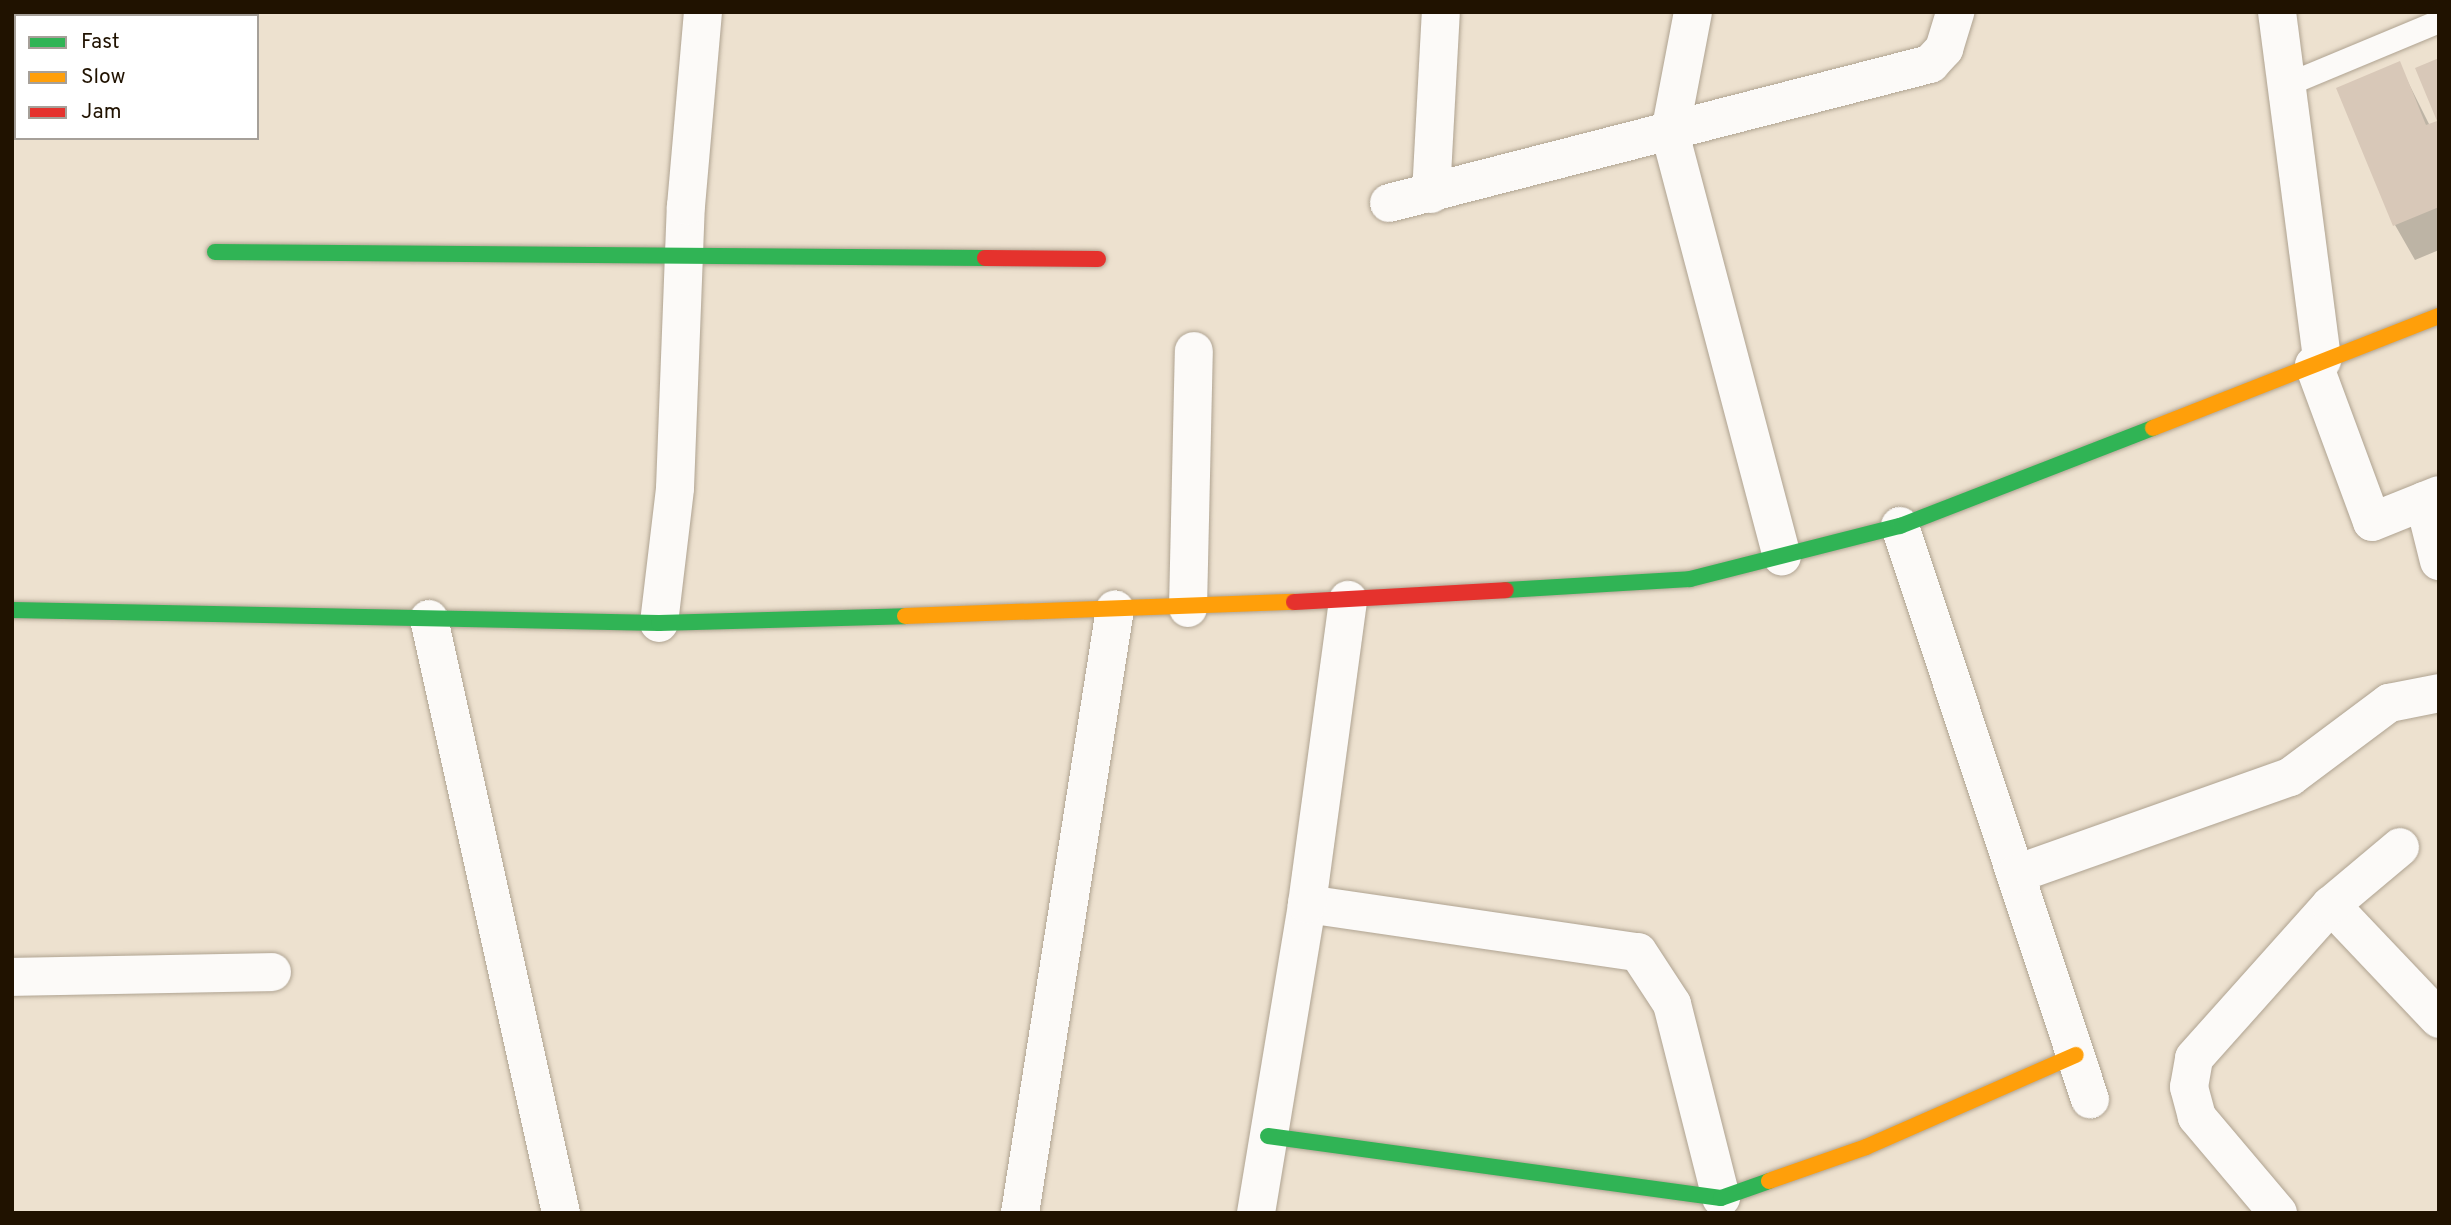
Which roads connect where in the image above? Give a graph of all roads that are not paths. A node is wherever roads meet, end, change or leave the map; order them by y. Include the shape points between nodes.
1 (703, 12) edge
2 (1441, 12) edge
3 (1693, 12) edge
4 (1955, 12) edge
5 (2277, 12) edge
6 (2439, 21) edge
7 (2290, 83) junction
8 (1670, 133) junction
9 (1430, 194) junction
10 (1389, 204) dead end
11 (215, 252) dead end
12 (685, 258) junction
13 (1098, 259) dead end
14 (2439, 316) edge
15 (1194, 351) dead end
16 (2318, 363) junction
17 (2431, 498) edge
18 (1900, 526) junction
19 (1782, 556) junction
20 (2439, 561) edge
21 (1348, 600) junction
22 (1188, 608) junction
23 (12, 610) edge
24 (1115, 610) junction
25 (429, 619) junction
26 (659, 623) junction
27 (2439, 693) edge
28 (2400, 847) dead end
29 (2015, 874) junction
30 (1307, 904) junction
31 (2331, 905) junction
32 (272, 972) dead end
33 (12, 977) edge
34 (2439, 1019) edge
35 (2076, 1055) junction
36 (2090, 1099) dead end
37 (1268, 1136) junction
38 (1721, 1198) junction
39 (561, 1213) edge
40 (1020, 1213) edge
41 (1256, 1213) edge
42 (2278, 1213) edge

1 - 12 street
2 - 9 street
3 - 8 street
4 - 8 street via 1944,49 1930,64
5 - 7 street
6 - 7 lane
7 - 16 street
8 - 9 street
8 - 19 street
9 - 10 street
11 - 12 main road
12 - 13 main road
12 - 26 street via 675,488
14 - 16 main road
15 - 22 street
16 - 17 street via 2372,523
16 - 18 main road
17 - 20 street
18 - 19 main road
18 - 29 street
19 - 21 main road via 1690,579
21 - 22 main road
21 - 30 street
22 - 24 main road
23 - 25 main road
24 - 26 main road
24 - 40 street
25 - 26 main road
25 - 39 street
27 - 29 street via 2389,703 2290,776
28 - 31 street
29 - 35 street
30 - 37 street
30 - 38 street via 1638,952 1672,1004
31 - 34 street
31 - 42 street via 2194,1058 2190,1077 2197,1117
32 - 33 street
35 - 36 street
35 - 38 main road via 1866,1147
37 - 38 main road
37 - 41 street

